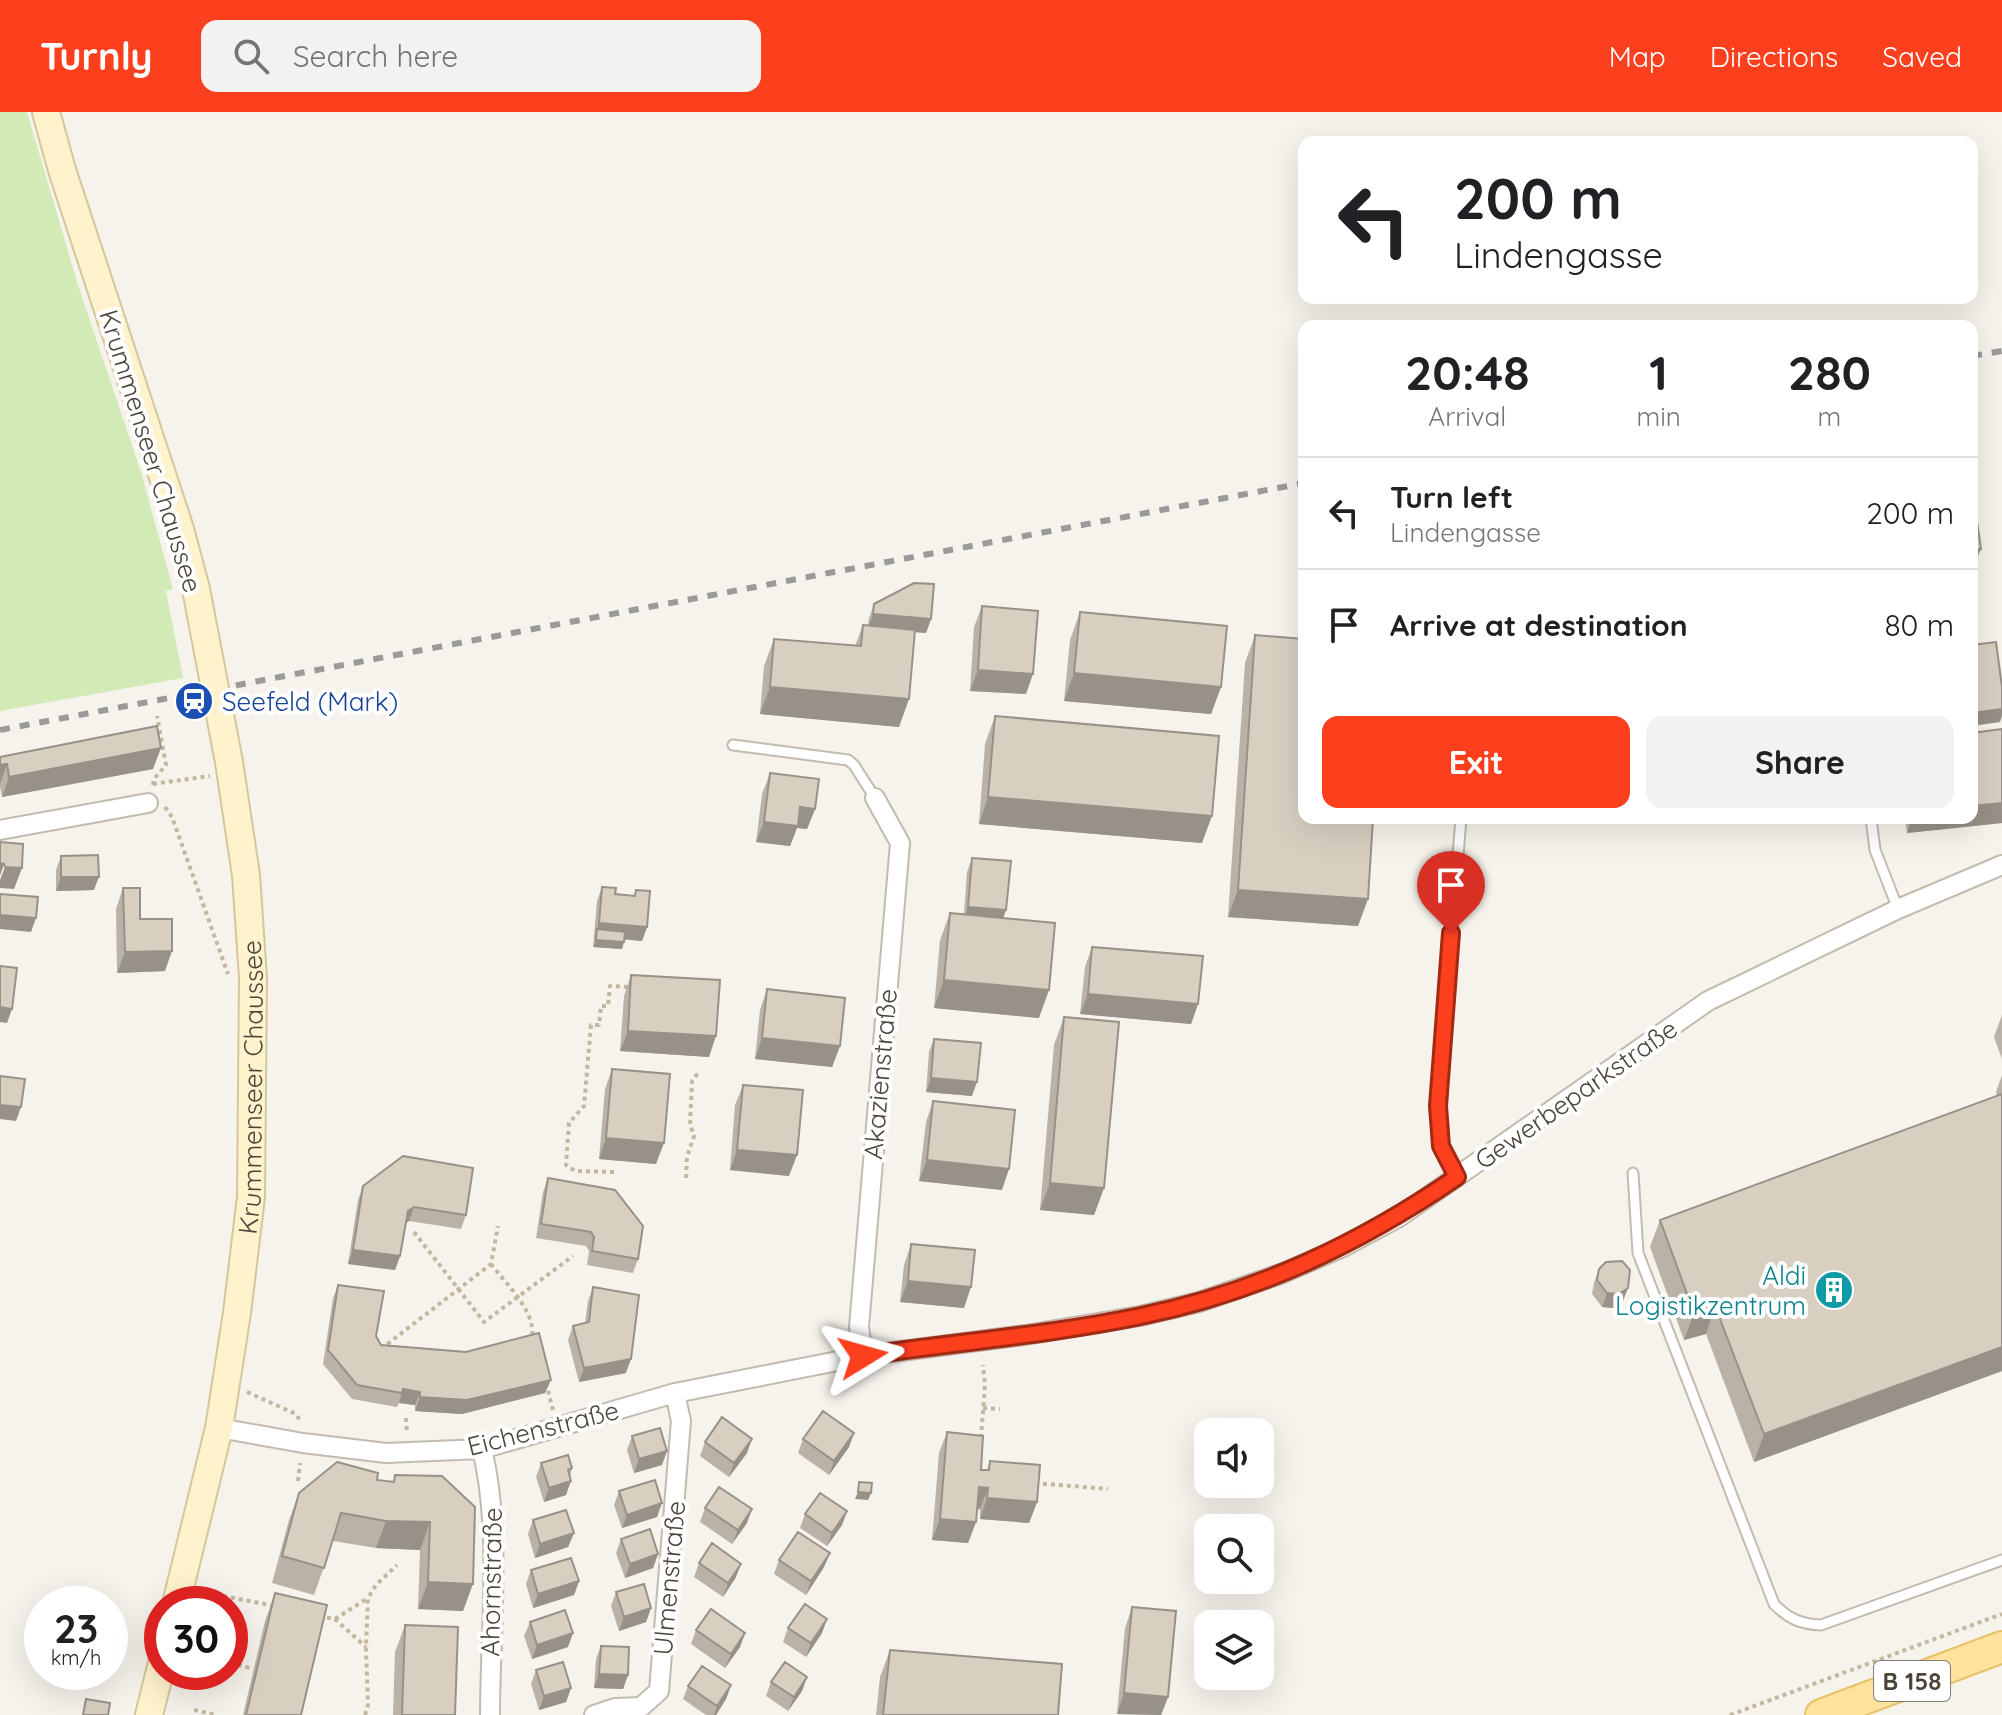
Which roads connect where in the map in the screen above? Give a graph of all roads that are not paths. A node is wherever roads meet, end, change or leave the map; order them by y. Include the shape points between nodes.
1 (46, 112) edge
2 (733, 745) dead end
3 (875, 798) joint
4 (148, 803) road end
5 (1461, 824) edge
6 (1872, 824) edge
7 (0, 830) edge
8 (2002, 865) edge
9 (1898, 909) junction
10 (1633, 1173) dead end
11 (1457, 1177) junction
12 (863, 1356) junction
13 (675, 1393) junction
14 (219, 1428) junction
15 (482, 1449) junction
16 (2002, 1560) edge
17 (180, 1586) edge
18 (2002, 1647) edge
19 (155, 1690) edge
20 (149, 1715) edge
21 (490, 1715) edge
22 (594, 1715) edge
23 (1821, 1715) edge

1 - 14 main road, Krummenseer Chaussee, bridge via 196,589 223,768 246,875 253,978 251,1197
2 - 3 lane via 848,760
3 - 12 street, Akazienstraße via 900,843 859,1327
4 - 7 street
5 - 11 lane via 1438,1106 1441,1146
6 - 9 lane via 1875,850
8 - 9 street, Gewerbeparkstraße
9 - 11 street, Gewerbeparkstraße via 1708,1001
10 - 16 lane via 1638,1253 1774,1604 1802,1624 1821,1625
11 - 12 street, Gewerbeparkstraße via 1341,1248 1199,1302 1025,1335
12 - 13 street, Eichenstraße
13 - 15 street, Eichenstraße
13 - 22 street, Ulmenstraße via 681,1421 659,1691 641,1707
14 - 15 street, Eichenstraße via 386,1453
14 - 17 main road, Krummenseer Chaussee
15 - 21 street, Ahornstraße via 492,1489
18 - 23 main road, B 158
19 - 20 main road

